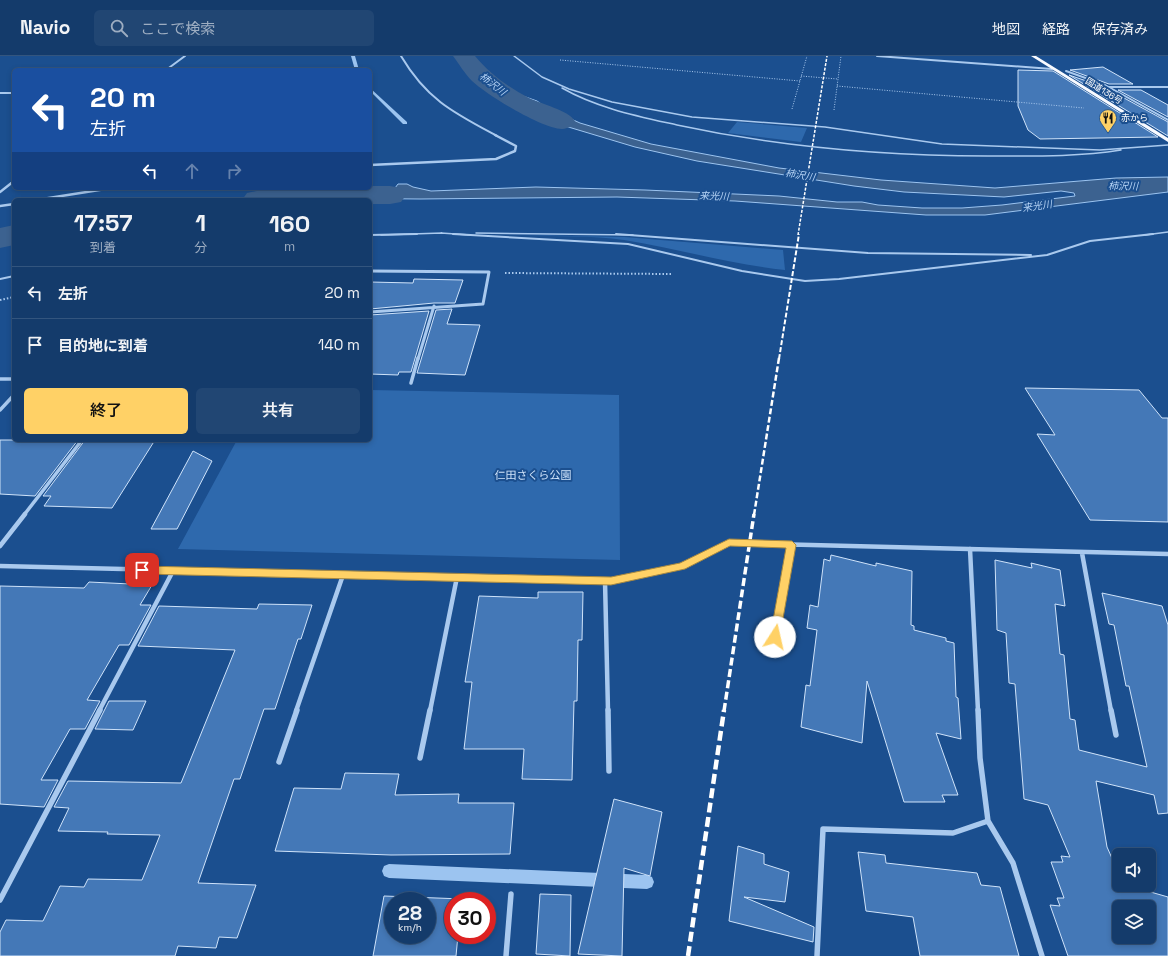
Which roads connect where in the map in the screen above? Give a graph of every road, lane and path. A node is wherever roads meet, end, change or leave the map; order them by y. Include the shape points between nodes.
1 (185, 56) edge
2 (401, 56) edge
3 (514, 56) edge
4 (807, 56) edge
5 (841, 56) edge
6 (877, 56) edge
7 (1033, 56) edge
8 (1043, 56) edge
9 (560, 60) dead end
10 (169, 68) edge
11 (1052, 69) junction
12 (1066, 71) junction
13 (801, 76) junction
14 (838, 79) junction
15 (800, 81) junction
16 (557, 85) junction
17 (837, 86) junction
18 (1108, 87) junction
19 (1168, 87) edge
20 (0, 93) edge
21 (12, 93) edge
22 (1053, 106) junction
23 (1055, 109) dead end
24 (1090, 109) dead end
25 (834, 110) dead end
26 (790, 113) dead end
27 (1168, 120) edge
28 (1168, 133) edge
29 (1168, 140) edge
30 (1168, 146) edge
31 (1137, 148) junction
32 (372, 165) edge
33 (12, 183) edge
34 (99, 190) edge
35 (0, 192) edge
36 (49, 198) edge
37 (12, 204) edge
38 (0, 206) edge
39 (1168, 232) edge
40 (441, 233) junction
41 (372, 235) edge
42 (1047, 255) junction
43 (372, 271) edge
44 (489, 272) junction
45 (672, 274) dead end
46 (12, 276) edge
47 (0, 279) edge
48 (12, 297) edge
49 (0, 300) edge
50 (434, 306) junction
51 (372, 312) edge
52 (0, 379) edge
53 (12, 379) edge
54 (411, 383) dead end
55 (12, 397) edge
56 (0, 410) edge
57 (80, 442) edge
58 (792, 545) junction
59 (0, 546) edge
60 (970, 549) junction
61 (1082, 552) junction
62 (1168, 554) edge
63 (0, 566) edge
64 (173, 571) junction
65 (344, 575) junction
66 (457, 577) junction
67 (605, 581) junction
68 (773, 653) dead end
69 (1116, 735) dead end
70 (420, 758) dead end
71 (279, 762) dead end
72 (609, 770) dead end
73 (988, 821) junction
74 (511, 894) dead end
75 (0, 900) edge
76 (506, 956) edge
77 (817, 956) edge
78 (1042, 956) edge

1 - 10 street
2 - 32 street via 436,102 516,146 515,151 496,159
3 - 16 lane via 542,78
4 - 13 path
5 - 14 path
6 - 11 street
7 - 11 highway, 国道136号
8 - 12 highway, 国道136号
9 - 15 path
11 - 29 highway, 国道136号
12 - 18 street
12 - 28 highway, 国道136号
13 - 14 path
13 - 15 path
14 - 17 path
15 - 26 path
16 - 31 lane via 612,102 692,117 825,127 942,144 1056,150
16 - 31 lane via 569,93 616,110 680,126 757,139 850,150 906,155 1026,156
17 - 22 path
17 - 25 path
18 - 19 street
18 - 27 street
20 - 21 street
22 - 23 path
22 - 24 path
30 - 31 lane
33 - 35 street
34 - 36 street
37 - 38 street
39 - 42 lane via 1090,241
40 - 41 lane
40 - 42 lane via 604,233 868,253
40 - 42 lane via 628,244 742,272 806,280 839,279
43 - 44 street
44 - 45 path
44 - 50 street via 483,304
46 - 47 lane
48 - 49 path
50 - 51 street
50 - 54 street
52 - 53 street
55 - 56 street
57 - 59 street
58 - 60 street
58 - 67 street via 729,543 682,567
58 - 68 street
60 - 61 street
60 - 73 street via 980,758
61 - 62 street
61 - 69 street
63 - 64 street
64 - 65 street
64 - 75 street
65 - 66 street
65 - 71 street
66 - 67 street
66 - 70 street
67 - 72 street
73 - 77 street via 953,833 824,829
73 - 78 street via 1013,863
74 - 76 street

